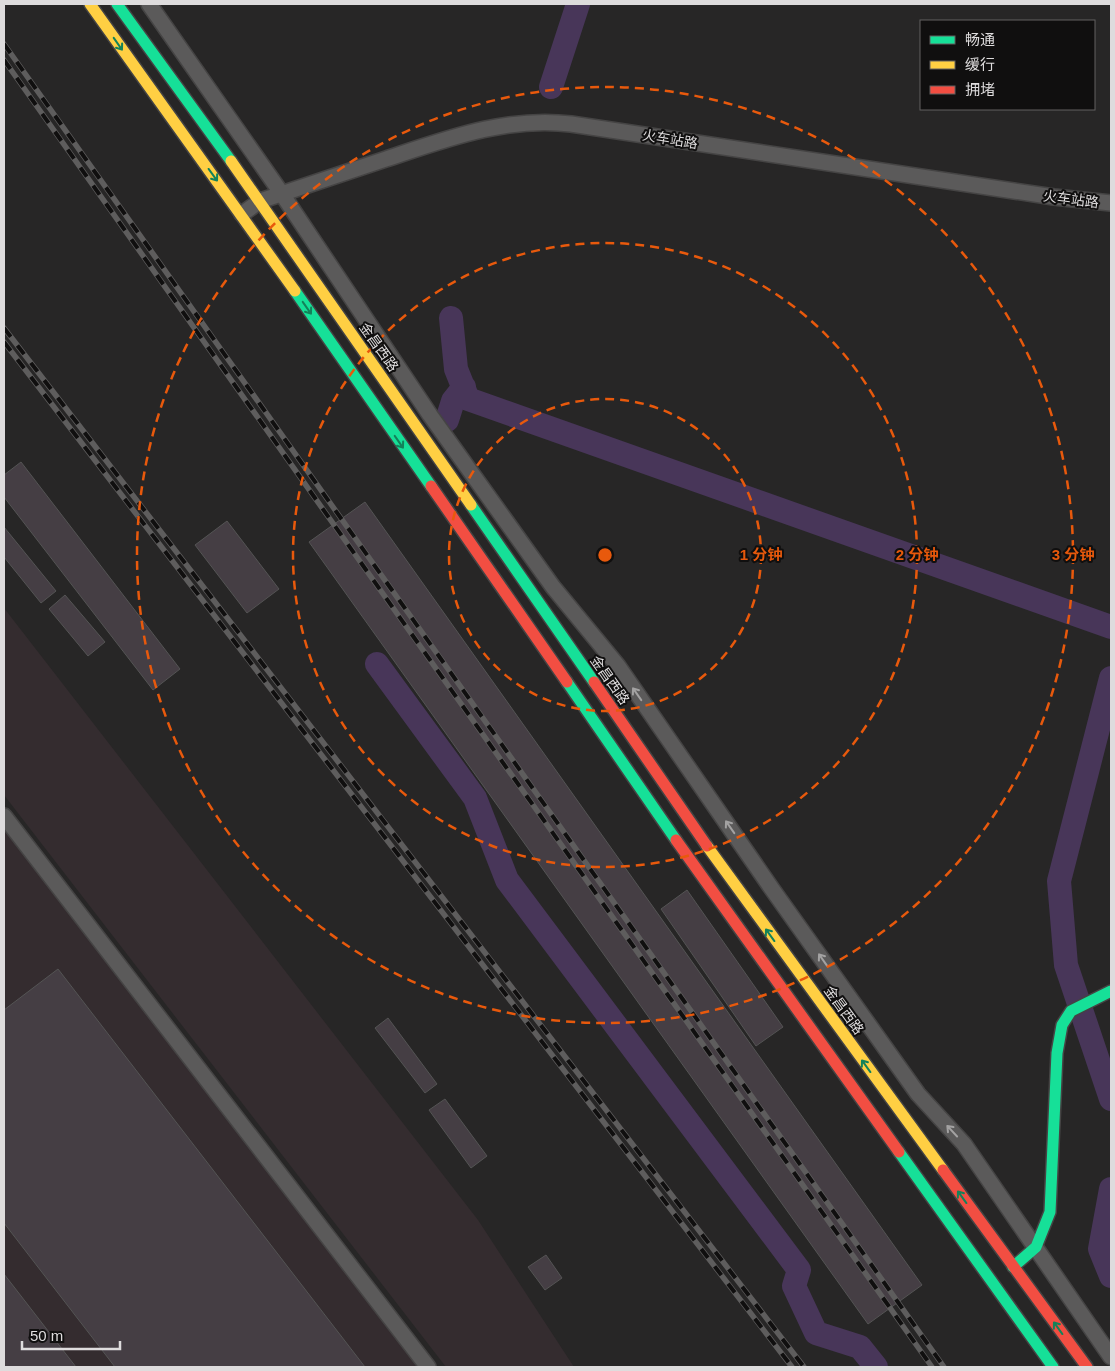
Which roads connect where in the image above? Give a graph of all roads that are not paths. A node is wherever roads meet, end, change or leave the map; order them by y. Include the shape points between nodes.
1 (90, 4) edge
2 (117, 4) edge
3 (149, 4) edge
4 (282, 194) junction
5 (260, 201) junction
6 (1111, 204) edge
7 (242, 214) junction
8 (4, 816) edge
9 (1106, 993) edge
10 (1036, 1248) junction
11 (1013, 1267) junction
12 (1111, 1357) edge
13 (428, 1367) edge
14 (1053, 1367) edge
15 (1087, 1367) edge

1 -> 7 main road
2 - 5 main road, 金昌西路
3 - 4 street
4 - 5 street, 火车站路
4 - 6 street, 火车站路 via 456,136 541,121
10 -> 4 street via 964,1144 918,1094 618,666 553,587 430,415
5 - 7 street, 火车站路
11 -> 5 main road, 金昌西路 via 748,905
7 -> 14 main road via 730,918
8 - 13 street
9 - 10 main road via 1071,1011 1062,1025 1057,1053 1050,1212
10 - 11 main road
10 - 12 street
15 -> 11 main road, 金昌西路

